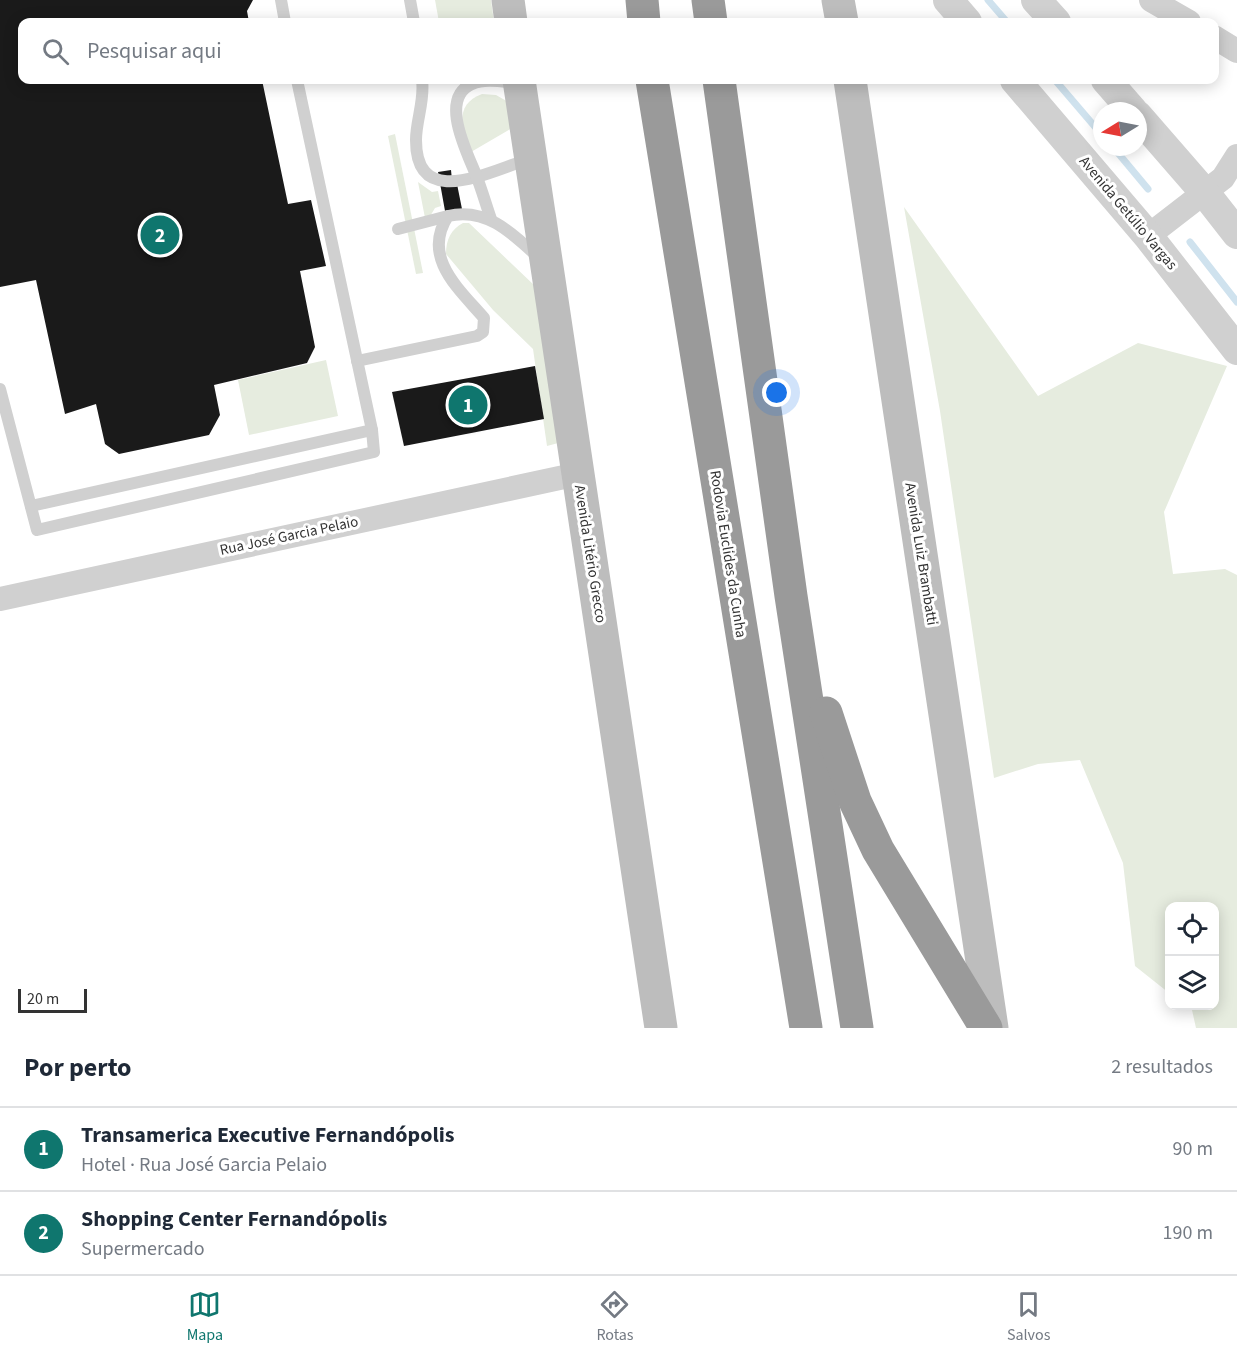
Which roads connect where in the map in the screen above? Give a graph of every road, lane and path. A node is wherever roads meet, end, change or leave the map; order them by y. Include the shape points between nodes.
1 (280, 0) edge
2 (410, 0) edge
3 (508, 0) edge
4 (642, 0) edge
5 (708, 0) edge
6 (838, 0) edge
7 (948, 0) edge
8 (1036, 0) edge
9 (1151, 0) edge
10 (284, 18) edge
11 (413, 18) edge
12 (510, 18) edge
13 (644, 18) edge
14 (710, 18) edge
15 (841, 18) edge
16 (964, 18) edge
17 (1052, 18) edge
18 (1182, 18) edge
19 (1219, 40) edge
20 (1237, 51) edge
21 (298, 84) edge
22 (422, 84) edge
23 (471, 84) edge
24 (520, 84) edge
25 (653, 84) edge
26 (720, 84) edge
27 (851, 84) edge
28 (1019, 84) edge
29 (1109, 84) edge
30 (1125, 102) edge
31 (1147, 126) edge
32 (1237, 156) edge
33 (532, 158) junction
34 (477, 178) junction
35 (1205, 193) junction
36 (448, 216) junction
37 (491, 219) junction
38 (398, 229) dead end
39 (1237, 234) edge
40 (1148, 236) junction
41 (546, 264) junction
42 (1237, 350) edge
43 (357, 361) junction
44 (0, 389) edge
45 (372, 430) junction
46 (578, 474) junction
47 (31, 506) junction
48 (791, 596) junction
49 (0, 599) edge
50 (661, 1028) edge
51 (806, 1028) edge
52 (857, 1028) edge
53 (987, 1028) edge
54 (992, 1028) edge

1 - 10 lane
2 - 11 lane
3 - 12 main road
4 - 13 highway
5 - 14 highway
6 - 15 main road
7 - 16 street
8 - 17 street
9 - 18 street
19 - 20 street
21 - 43 lane
22 - 34 lane via 416,139 422,167 436,180
23 - 34 lane via 461,92 456,106 458,129
24 - 33 main road, Avenida Litério Grecco
25 - 51 highway, Rodovia Euclides da Cunha
26 - 48 highway
27 - 54 main road, Avenida Luiz Brambatti
28 - 40 street, Avenida Getúlio Vargas
29 - 30 street
31 - 35 street
32 - 35 street via 1223,178
33 - 34 lane
33 - 41 main road, Avenida Litério Grecco
34 - 37 lane
35 - 39 street
35 - 40 street
36 - 37 lane via 462,213
36 - 38 lane
36 - 43 lane via 439,236 439,261 484,318 483,332
37 - 41 lane
40 - 42 street, Avenida Getúlio Vargas
41 - 46 main road, Avenida Litério Grecco
43 - 45 lane
44 - 47 lane
45 - 47 lane
45 - 47 lane via 372,453 39,530
46 - 49 street, Rua José Garcia Pelaio
46 - 50 main road, Avenida Litério Grecco
48 - 52 highway
48 - 53 highway via 855,801 878,849

